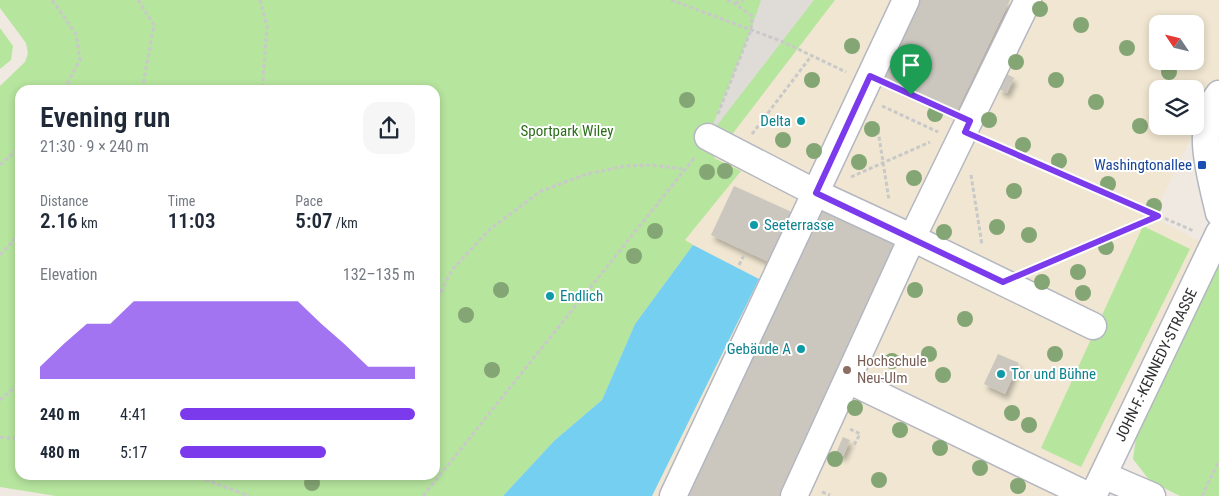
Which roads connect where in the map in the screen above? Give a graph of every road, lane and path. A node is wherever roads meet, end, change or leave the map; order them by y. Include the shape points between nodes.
1 (52, 0) edge
2 (138, 0) edge
3 (260, 0) edge
4 (671, 0) edge
5 (726, 0) edge
6 (744, 0) edge
7 (906, 0) edge
8 (1028, 0) edge
9 (734, 3) junction
10 (751, 30) junction
11 (812, 55) junction
12 (67, 85) edge
13 (143, 85) edge
14 (262, 85) edge
15 (868, 89) junction
16 (1219, 94) edge
17 (960, 133) junction
18 (708, 137) junction
19 (15, 152) edge
20 (738, 152) junction
21 (883, 163) junction
22 (0, 165) edge
23 (686, 169) junction
24 (971, 170) dead end
25 (816, 193) junction
26 (1219, 213) edge
27 (1158, 216) junction
28 (903, 233) junction
29 (1217, 237) edge
30 (15, 239) edge
31 (0, 255) edge
32 (744, 255) dead end
33 (739, 265) dead end
34 (995, 279) junction
35 (440, 294) edge
36 (1093, 326) dead end
37 (848, 380) junction
38 (15, 387) edge
39 (0, 400) edge
40 (0, 437) edge
41 (15, 438) edge
42 (1219, 461) edge
43 (440, 476) edge
44 (206, 480) edge
45 (436, 480) edge
46 (1095, 489) edge
47 (249, 496) edge
48 (423, 496) edge
49 (673, 496) edge
50 (794, 496) edge
51 (1152, 496) edge
52 (1202, 496) edge

1 - 12 path via 76,34 80,60
2 - 13 path via 154,25
3 - 14 path via 267,26
4 - 10 path
5 - 9 path
6 - 9 path
7 - 15 street
8 - 17 street
9 - 10 path via 752,16
10 - 11 path
10 - 18 path
11 - 15 path
11 - 20 path
15 - 17 path
15 - 17 path
15 - 21 path
15 - 25 street
16 - 26 street via 1209,112 1207,143
17 - 21 path
17 - 27 path
17 - 28 street
18 - 20 street
18 - 23 path
19 - 22 path
20 - 25 street
21 - 25 path
21 - 28 path
23 - 35 path via 625,166 587,174 541,191 489,230 452,270
23 - 43 path
24 - 34 path
25 - 28 street
25 - 49 street
27 - 29 path
27 - 34 path
28 - 34 street
28 - 37 street
29 - 46 street, JOHN-F.-KENNEDY-STRASSE
30 - 31 path
32 - 33 path
34 - 36 street
37 - 46 street
37 - 50 street
38 - 39 path
40 - 41 path
42 - 52 path
44 - 47 path
45 - 48 path
46 - 51 street

